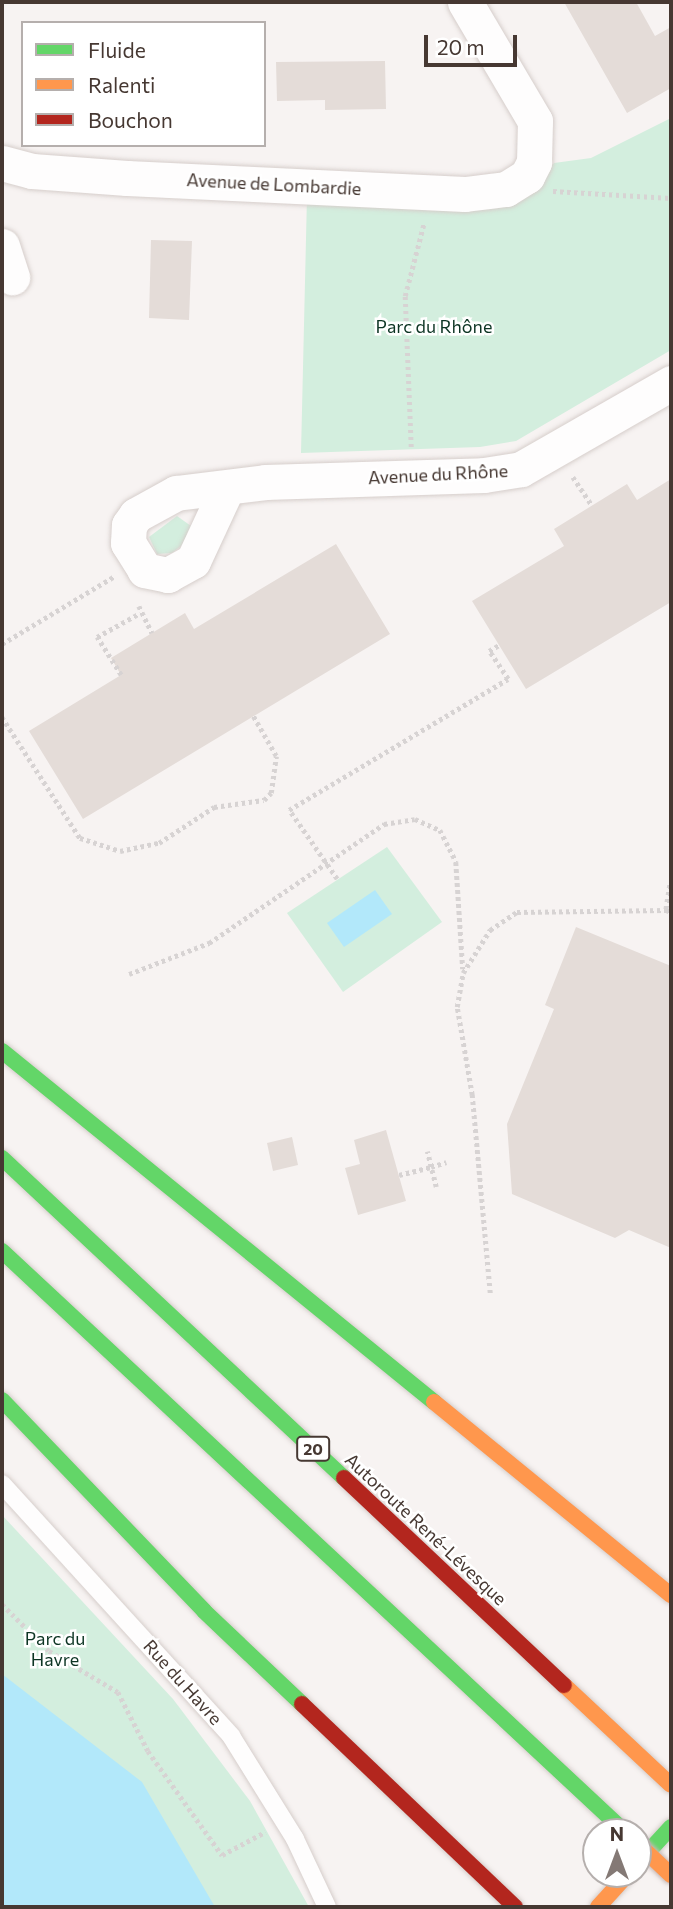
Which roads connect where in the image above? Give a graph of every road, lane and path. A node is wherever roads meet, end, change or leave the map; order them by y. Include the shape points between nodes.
1 (465, 2) edge
2 (2, 163) edge
3 (536, 174) junction
4 (671, 198) edge
5 (427, 213) dead end
6 (671, 383) edge
7 (411, 450) dead end
8 (577, 482) dead end
9 (226, 490) dead end
10 (592, 505) dead end
11 (117, 575) dead end
12 (139, 606) dead end
13 (140, 613) junction
14 (152, 633) dead end
15 (2, 644) edge
16 (499, 645) dead end
17 (121, 675) dead end
18 (253, 716) dead end
19 (2, 717) edge
20 (326, 864) junction
21 (337, 879) dead end
22 (670, 885) edge
23 (669, 911) edge
24 (463, 973) junction
25 (130, 974) dead end
26 (2, 1051) edge
27 (427, 1151) dead end
28 (2, 1158) edge
29 (446, 1163) dead end
30 (431, 1167) junction
31 (399, 1175) dead end
32 (436, 1187) dead end
33 (2, 1251) edge
34 (490, 1293) dead end
35 (2, 1400) edge
36 (2, 1484) edge
37 (671, 1595) edge
38 (2, 1604) edge
39 (671, 1785) edge
40 (610, 1818) edge
41 (671, 1827) edge
42 (269, 1830) dead end
43 (652, 1848) edge
44 (652, 1857) edge
45 (671, 1875) edge
46 (615, 1888) edge
47 (327, 1907) edge
48 (515, 1907) edge
49 (598, 1907) edge

1 - 3 street via 535,121
2 - 3 street, Avenue de Lombardie via 82,175 478,194
3 - 4 path via 564,193
5 - 7 path via 405,296
6 - 9 street, Avenue du Rhône via 521,469 484,475 265,482
8 - 10 path
11 - 15 path
12 - 13 path
13 - 14 path
13 - 17 path via 97,637
16 - 20 path via 489,651 508,679 289,810
18 - 19 path via 276,756 279,771 271,793 264,800 214,807 159,843 120,851 80,838
20 - 21 path
20 - 24 path via 384,824 415,819 440,830 456,862
20 - 25 path via 209,943
22 - 23 path
23 - 24 path via 517,912 490,930
24 - 34 path via 457,1007 472,1095
26 - 37 main road
27 - 30 path
28 - 39 main road, Autoroute René-Lévesque / 20
29 - 30 path
30 - 31 path
30 - 32 path
33 - 40 main road
35 - 48 main road via 194,1602
36 - 47 lane, Rue du Havre via 223,1727 284,1820
38 - 42 path via 49,1651 118,1692 148,1751 222,1855
41 - 43 main road
44 - 45 main road, bridge
46 - 49 main road

